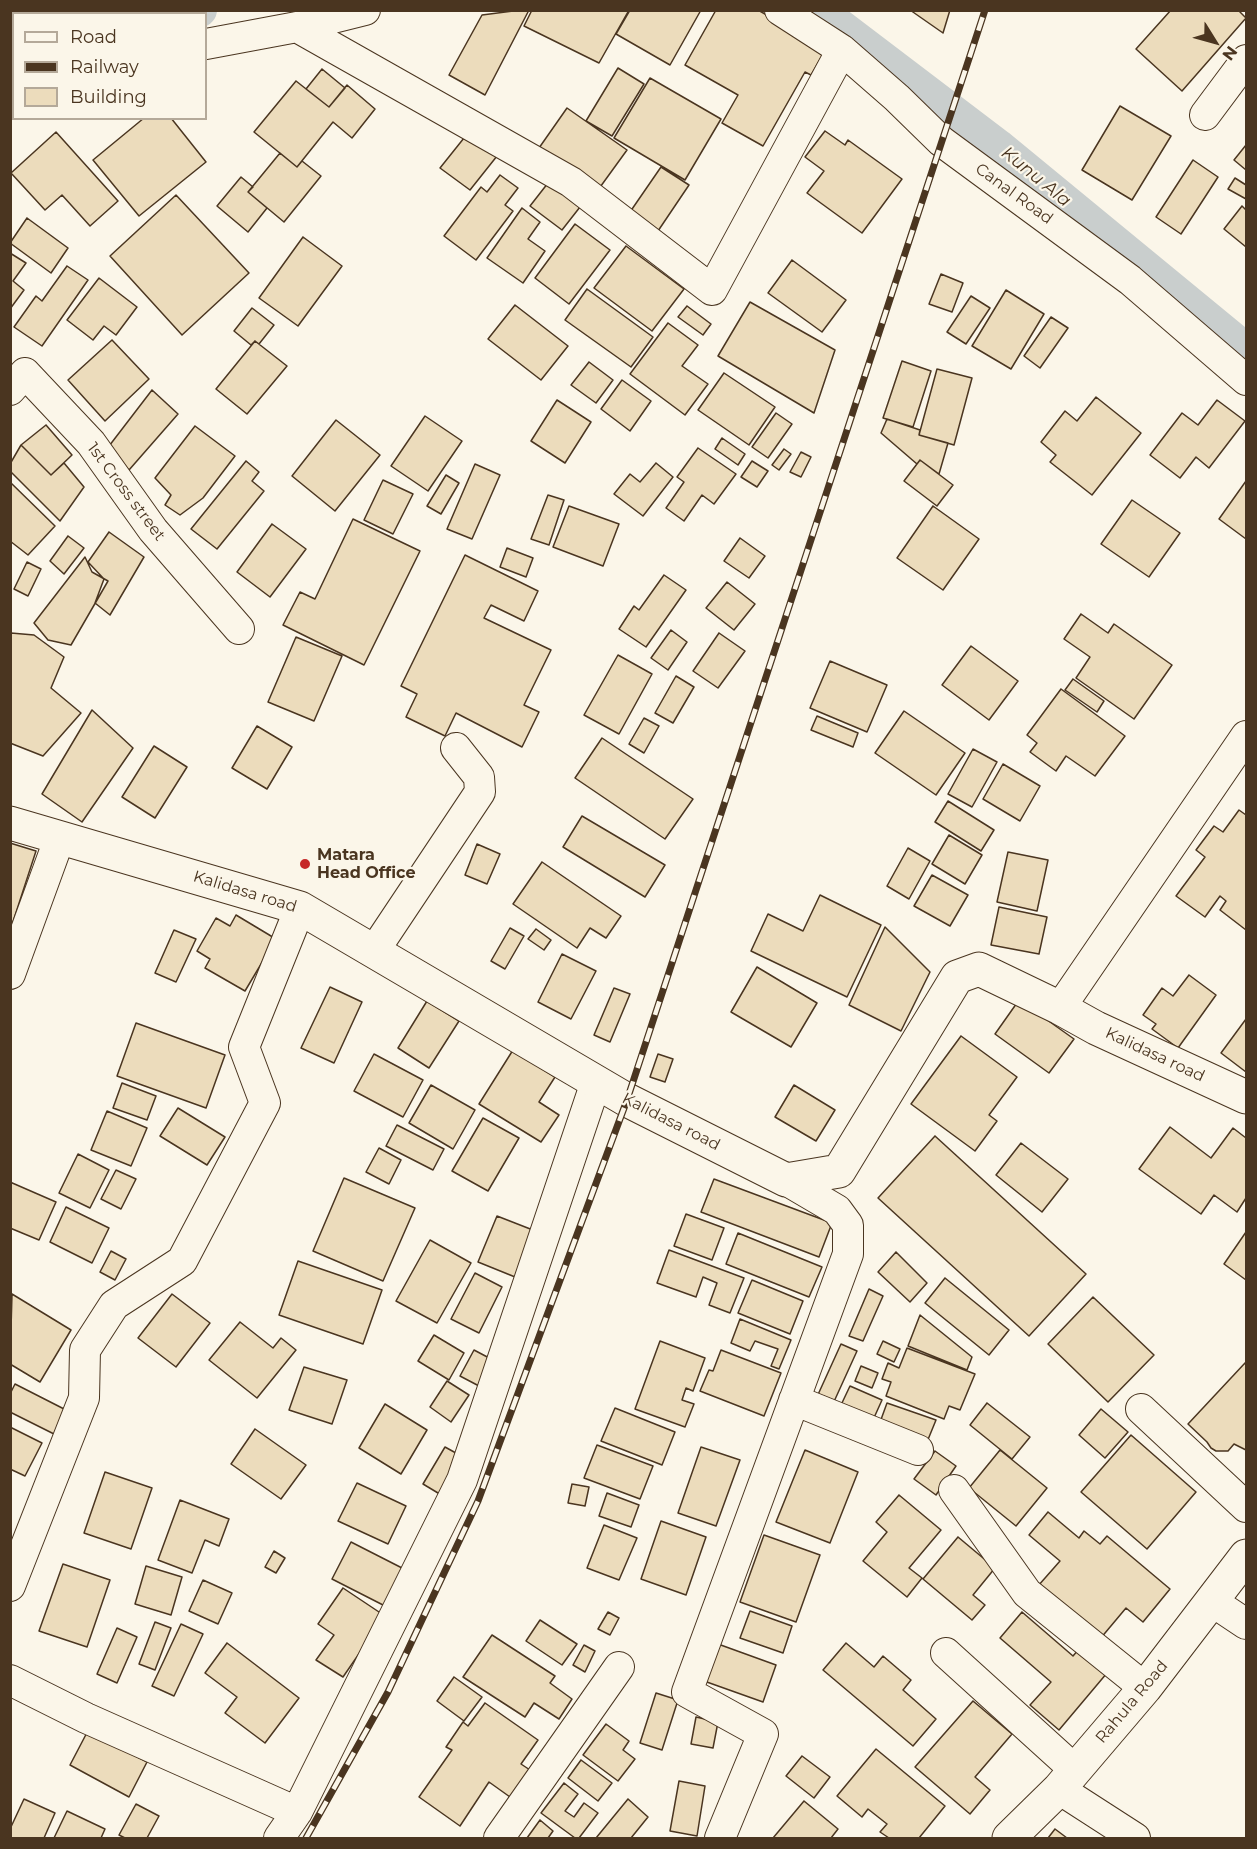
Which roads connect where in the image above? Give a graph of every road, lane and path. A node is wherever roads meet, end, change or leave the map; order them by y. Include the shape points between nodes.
1 (365, 10) edge
2 (780, 10) edge
3 (297, 27) junction
4 (207, 44) edge
5 (842, 50) junction
6 (1246, 60) edge
7 (1205, 115) dead end
8 (1246, 380) edge
9 (10, 390) edge
10 (239, 629) dead end
11 (1246, 736) edge
12 (456, 748) dead end
13 (10, 823) edge
14 (60, 837) junction
15 (300, 908) junction
16 (374, 951) junction
17 (10, 974) edge
18 (1060, 1008) junction
19 (596, 1083) junction
20 (1246, 1097) edge
21 (786, 1180) junction
22 (794, 1400) junction
23 (1141, 1409) dead end
24 (918, 1450) dead end
25 (954, 1490) dead end
26 (1246, 1507) edge
27 (1246, 1556) edge
28 (10, 1586) edge
29 (1213, 1602) junction
30 (1246, 1624) edge
31 (946, 1653) dead end
32 (619, 1667) dead end
33 (10, 1680) edge
34 (1145, 1688) junction
35 (1067, 1779) junction
36 (297, 1812) junction
37 (279, 1839) edge
38 (499, 1839) edge
39 (720, 1839) edge
40 (1009, 1839) edge
41 (1135, 1839) edge

1 - 3 street
2 - 5 street, Canal Road
3 - 4 street
3 - 5 street via 571,182 712,290
5 - 8 street, Canal Road via 941,141 1130,280
6 - 7 street
9 - 10 street, 1st Cross street via 25,373 91,443 153,530
11 - 18 street
12 - 16 street via 479,777 480,792
13 - 14 street, Kalidasa road
14 - 15 street, Kalidasa road
14 - 17 street
15 - 16 street, Kalidasa road
15 - 28 street via 244,1047 265,1103 182,1261 114,1305 85,1350 84,1398
16 - 19 street, Kalidasa road
18 - 20 street, Kalidasa road
18 - 21 street, Kalidasa road via 979,969 957,977 839,1171
19 - 21 street, Kalidasa road
19 - 36 street via 462,1480
21 - 22 street via 837,1210 848,1225 848,1254
22 - 24 street
22 - 39 street via 687,1692 763,1734
23 - 26 street
25 - 34 street via 1027,1593
27 - 29 street, Rahula Road
29 - 30 street
29 - 34 street, Rahula Road
31 - 35 street
32 - 38 street
33 - 36 street
34 - 35 street, Rahula Road
35 - 40 street, Rahula Road
35 - 41 street
36 - 37 street

